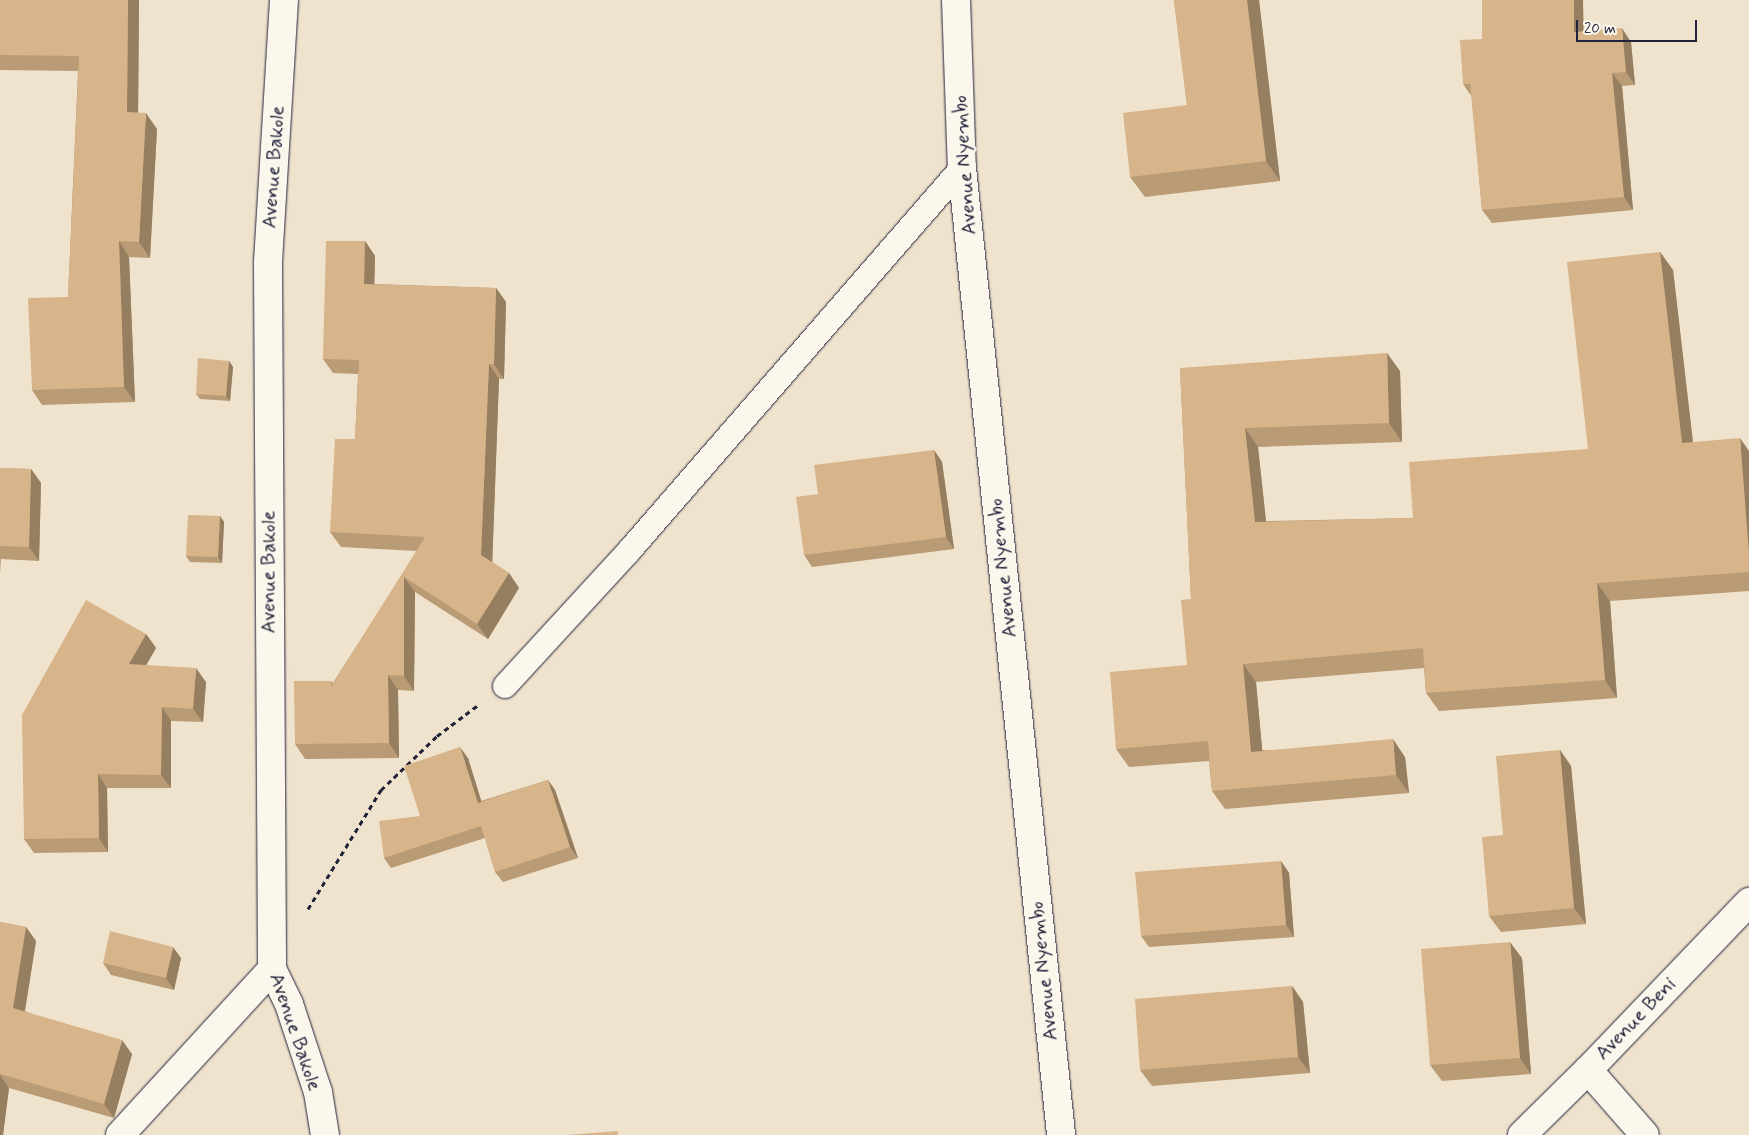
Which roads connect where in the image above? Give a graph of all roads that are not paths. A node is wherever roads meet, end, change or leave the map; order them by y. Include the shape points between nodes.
1 (284, 0) edge
2 (956, 0) edge
3 (962, 168) junction
4 (505, 686) road end
5 (1749, 902) edge
6 (272, 969) junction
7 (1588, 1070) junction
8 (120, 1135) edge
9 (325, 1135) edge
10 (1061, 1135) edge
11 (1522, 1135) edge
12 (1645, 1135) edge

1 - 6 street, Avenue Bakole via 268,264
2 - 3 street, Avenue Nyembo
3 - 4 lane via 629,551
3 - 10 street, Avenue Nyembo
5 - 7 street, Avenue Beni
6 - 8 street
6 - 9 street, Avenue Bakole via 289,1004 318,1092
7 - 11 street, Avenue Beni
7 - 12 street

